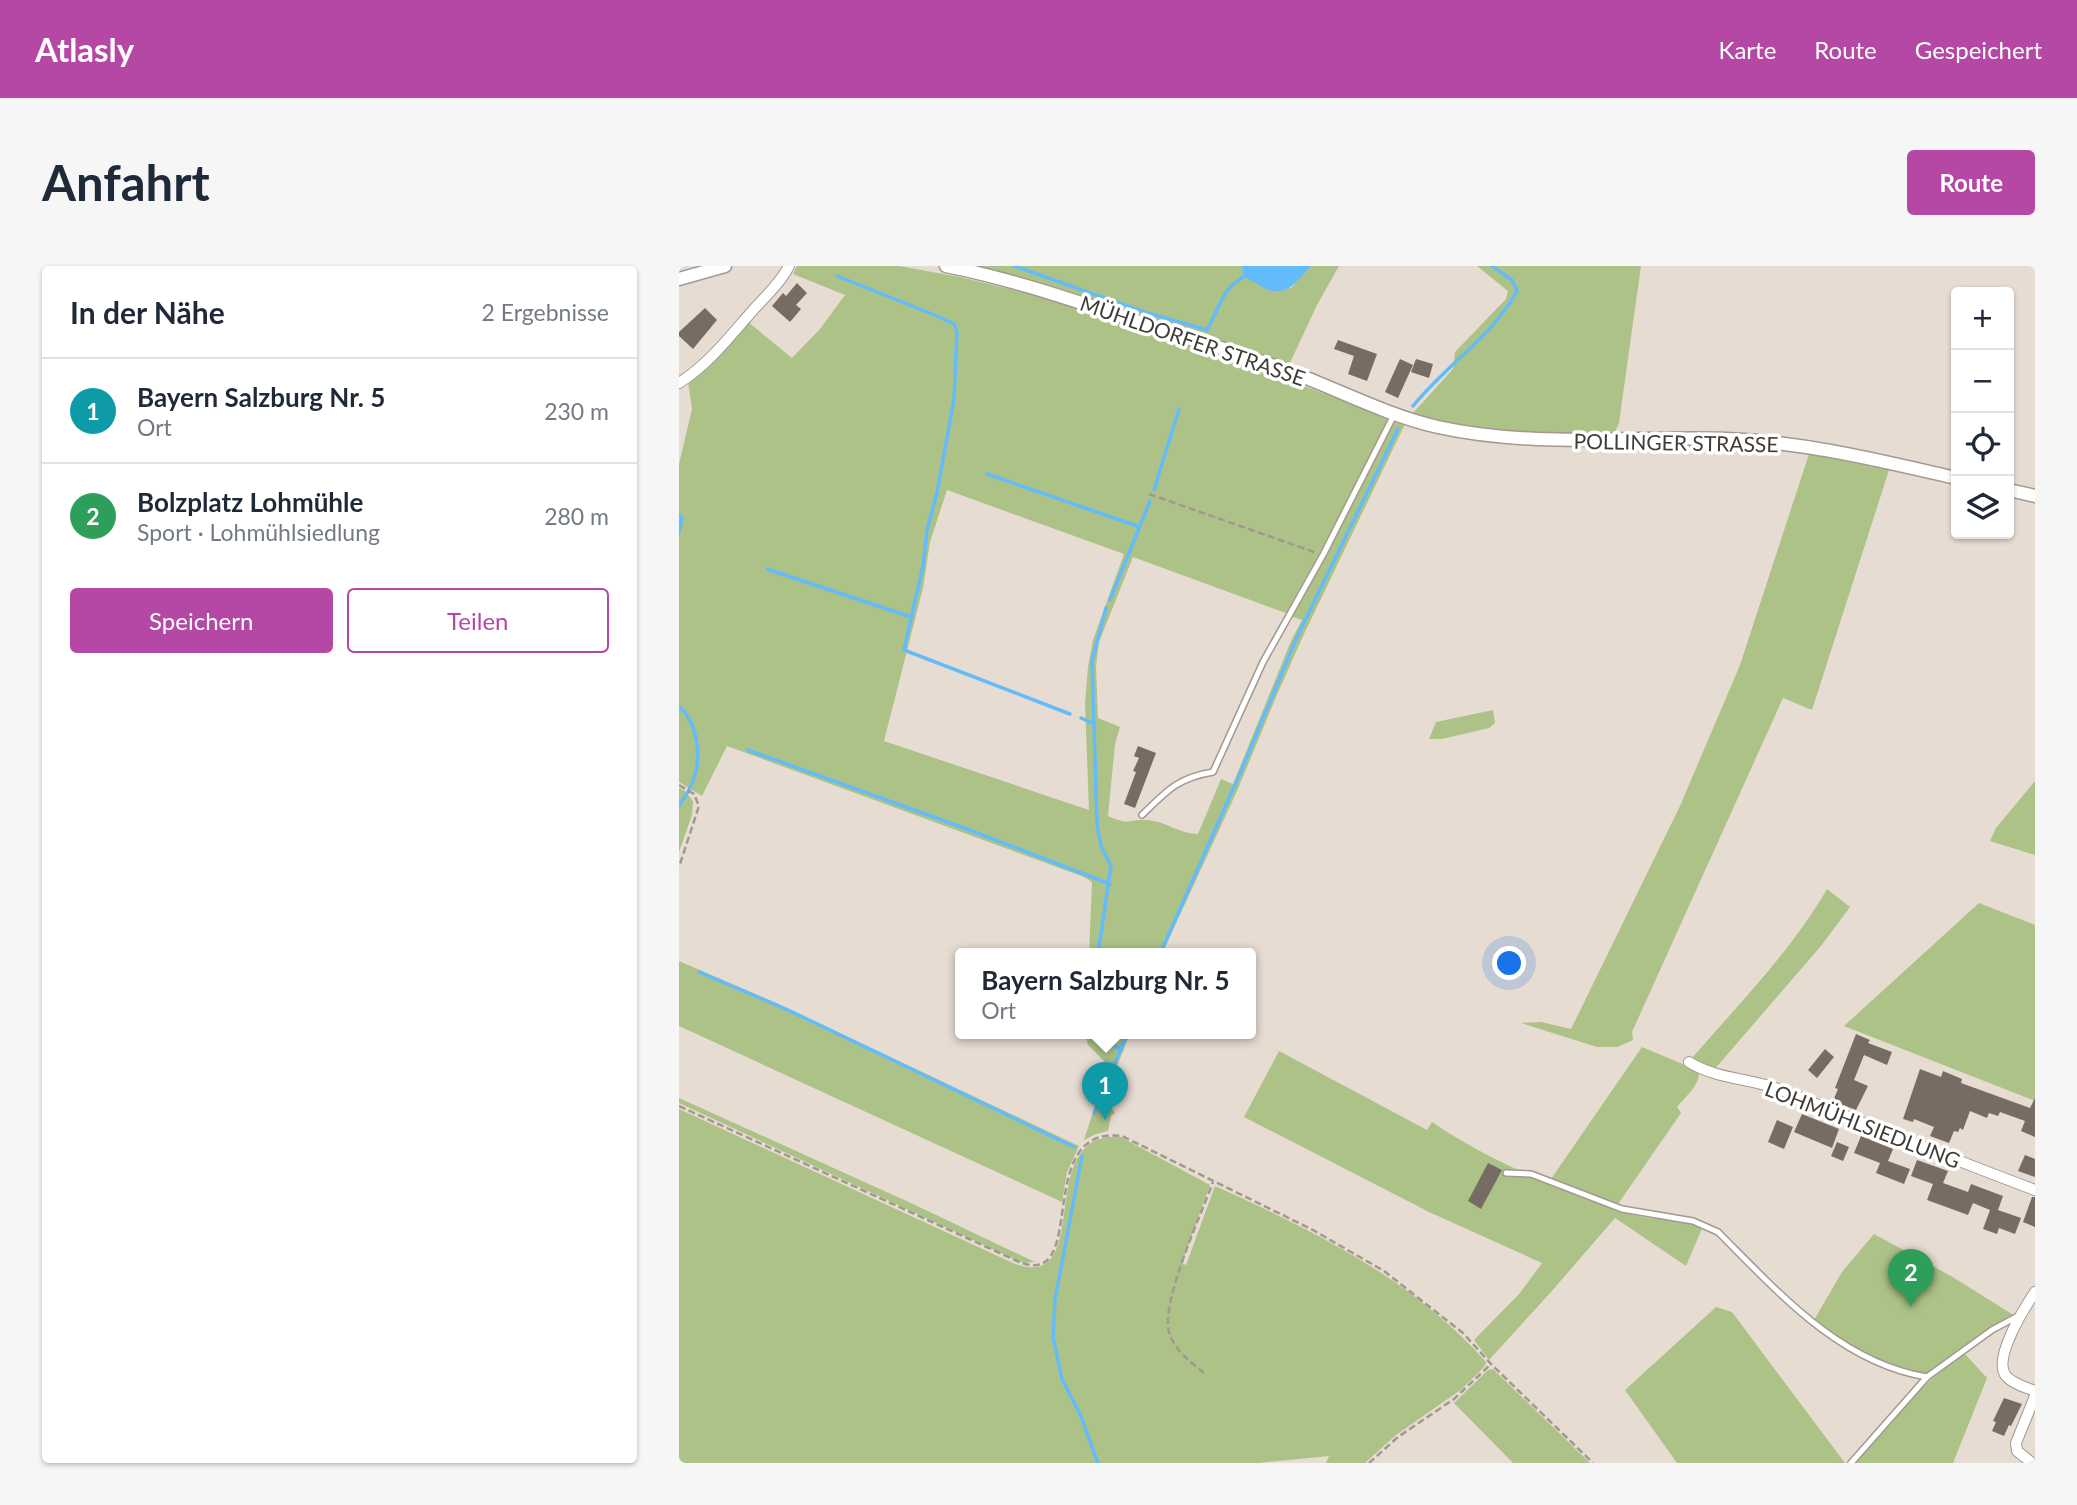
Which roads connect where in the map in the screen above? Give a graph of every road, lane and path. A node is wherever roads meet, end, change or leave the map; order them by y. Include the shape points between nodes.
1 (725, 266) edge
2 (789, 266) edge
3 (946, 266) edge
4 (679, 279) edge
5 (679, 383) edge
6 (1395, 414) junction
7 (1436, 426) joint
8 (1951, 477) edge
9 (2014, 491) edge
10 (1149, 494) dead end
11 (2035, 496) edge
12 (1323, 555) junction
13 (681, 786) edge
14 (1142, 815) dead end
15 (679, 867) edge
16 (1689, 1062) dead end
17 (679, 1106) edge
18 (1506, 1173) dead end
19 (1213, 1182) junction
20 (2035, 1190) edge
21 (2035, 1292) edge
22 (2020, 1314) junction
23 (1491, 1364) junction
24 (1204, 1373) dead end
25 (1927, 1377) junction
26 (2035, 1394) edge
27 (1369, 1463) edge
28 (1593, 1463) edge
29 (1851, 1463) edge
30 (2032, 1463) edge

1 - 4 street
2 - 5 street via 719,348
3 - 6 street, MÜHLDORFER STRASSE via 1187,336
6 - 7 street, MÜHLDORFER STRASSE
6 - 12 lane
7 - 8 street, POLLINGER STRASSE via 1535,440 1769,442
9 - 11 street
10 - 12 path
12 - 14 lane via 1263,662 1213,772 1176,784
13 - 15 path via 694,794 699,806
16 - 20 street, LOHMÜHLSIEDLUNG via 1705,1072 1778,1089
17 - 19 path via 1024,1265 1045,1261 1056,1247 1069,1172 1079,1151 1093,1140 1122,1136
18 - 25 lane via 1531,1174 1622,1209 1702,1223 1718,1232 1814,1323 1855,1352 1890,1368
19 - 23 path via 1364,1259 1446,1318
19 - 24 path via 1168,1313 1168,1330 1179,1351
21 - 22 street
22 - 25 lane
22 - 26 street via 2001,1368 2007,1377
23 - 27 path via 1454,1399
23 - 28 path
25 - 29 lane
26 - 30 street via 2016,1443 2017,1451

